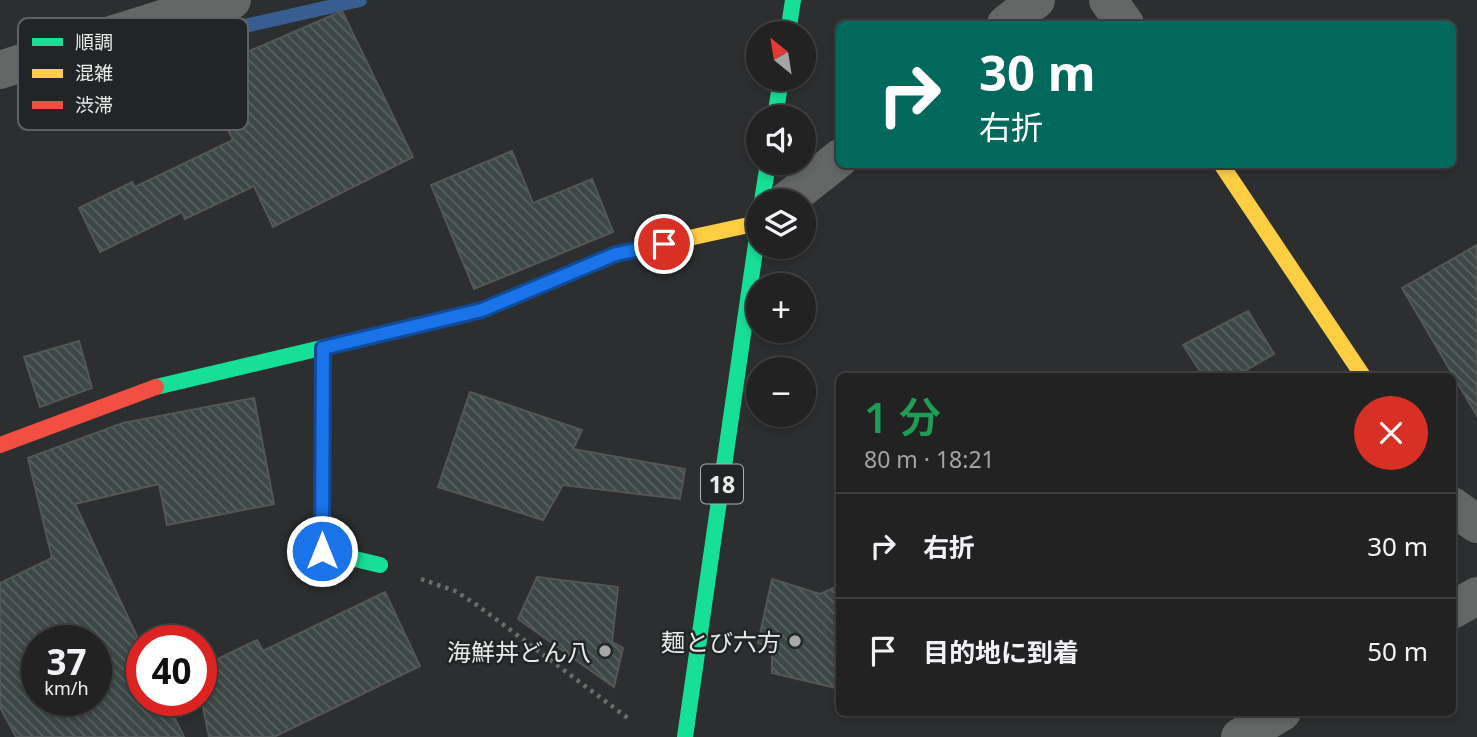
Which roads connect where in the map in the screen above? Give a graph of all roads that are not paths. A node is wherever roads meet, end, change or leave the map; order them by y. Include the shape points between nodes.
1 (232, 0) edge
2 (793, 0) edge
3 (1036, 0) edge
4 (1108, 0) edge
5 (165, 18) edge
6 (790, 21) edge
7 (1010, 21) edge
8 (1123, 21) edge
9 (18, 64) edge
10 (0, 70) edge
11 (836, 161) edge
12 (1224, 168) edge
13 (801, 189) edge
14 (746, 226) edge
15 (754, 259) edge
16 (323, 348) junction
17 (1361, 373) edge
18 (0, 445) edge
19 (1456, 509) edge
20 (1477, 524) edge
21 (380, 565) road end
22 (1477, 596) edge
23 (1456, 608) edge
24 (1275, 716) edge
25 (685, 737) edge
26 (1240, 737) edge

1 - 5 street
2 - 6 main road
3 - 7 street
4 - 8 street
9 - 10 street
11 - 13 street
12 - 17 main road
14 - 16 main road via 616,254 482,310
15 - 25 main road, 18
16 - 18 main road via 160,386
16 - 21 main road via 322,551
19 - 20 street
22 - 23 street
24 - 26 street

